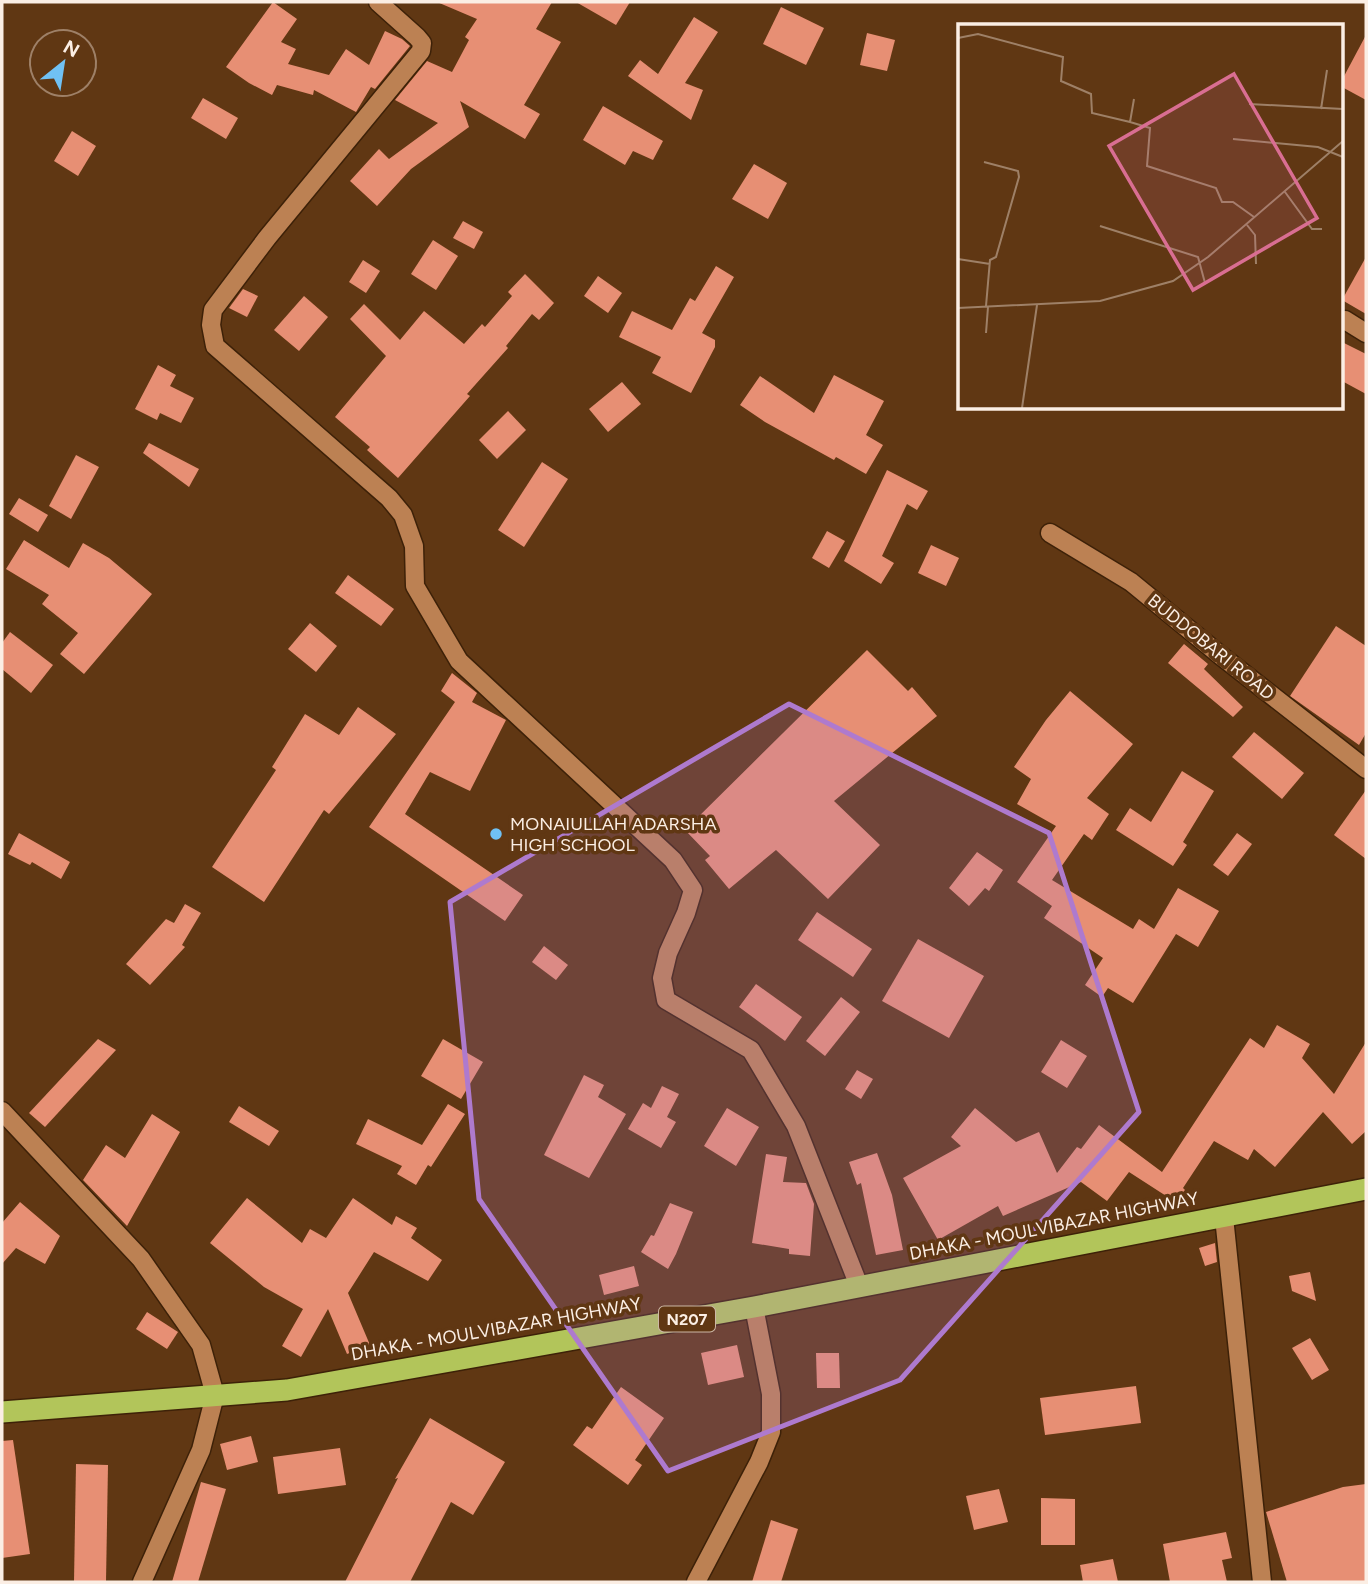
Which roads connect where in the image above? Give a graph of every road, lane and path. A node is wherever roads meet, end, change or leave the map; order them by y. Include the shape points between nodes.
1 (377, 2) edge
2 (1345, 320) dead end
3 (1366, 333) edge
4 (1050, 533) dead end
5 (1366, 769) edge
6 (2, 1111) edge
7 (1366, 1189) edge
8 (1224, 1217) junction
9 (859, 1286) junction
10 (754, 1307) junction
11 (215, 1395) junction
12 (2, 1412) edge
13 (142, 1582) edge
14 (696, 1582) edge
15 (1262, 1582) edge

1 - 9 street via 417,37 421,51 213,310 215,346 389,498 403,515 414,546 415,586 459,661 673,860 693,890 668,953 662,978 666,1000 751,1049 796,1126
2 - 3 street
4 - 5 street, BUDDOBARI ROAD via 1131,582
6 - 11 street via 141,1259 201,1345
7 - 8 highway, DHAKA - MOULVIBAZAR HIGHWAY / N207
8 - 9 highway, DHAKA - MOULVIBAZAR HIGHWAY / N207
8 - 15 street
9 - 10 highway, DHAKA - MOULVIBAZAR HIGHWAY / N207
10 - 11 highway, DHAKA - MOULVIBAZAR HIGHWAY / N207 via 287,1390
10 - 14 street via 772,1394 771,1432
11 - 12 highway, DHAKA - MOULVIBAZAR HIGHWAY / N207
11 - 13 street via 201,1450

